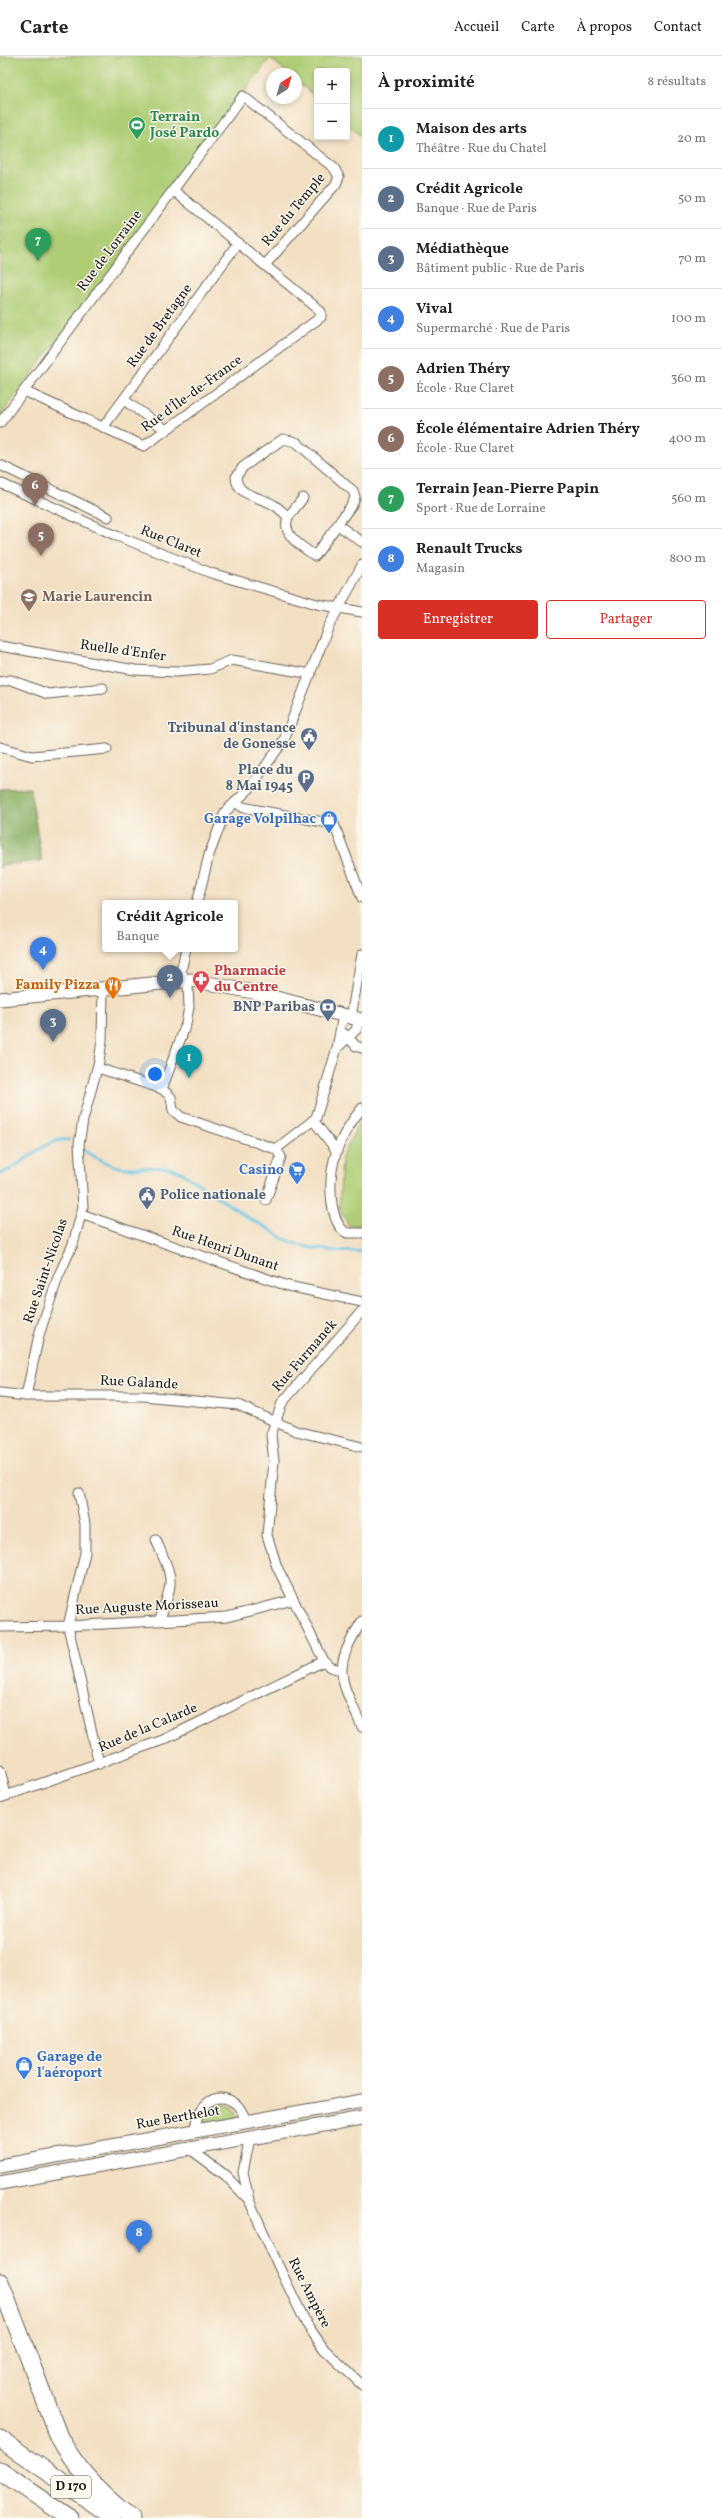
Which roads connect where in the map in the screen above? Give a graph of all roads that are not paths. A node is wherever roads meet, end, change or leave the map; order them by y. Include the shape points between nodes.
1 (243, 96) joint
2 (173, 190) junction
3 (238, 243) junction
4 (265, 265) junction
5 (24, 391) junction
6 (124, 400) junction
7 (0, 423) edge
8 (104, 426) junction
9 (166, 430) junction
10 (0, 465) edge
11 (0, 483) edge
12 (303, 498) dead end
13 (108, 517) dead end
14 (288, 517) junction
15 (338, 525) junction
16 (362, 542) edge
17 (362, 565) edge
18 (338, 607) junction
19 (362, 612) edge
20 (0, 646) edge
21 (311, 674) junction
22 (0, 682) edge
23 (102, 688) dead end
24 (0, 746) edge
25 (107, 749) dead end
26 (236, 802) junction
27 (362, 898) edge
28 (198, 900) edge
29 (185, 952) edge
30 (362, 954) edge
31 (184, 981) junction
32 (103, 990) junction
33 (0, 999) edge
34 (354, 1018) edge
35 (341, 1029) junction
36 (348, 1037) junction
37 (337, 1048) junction
38 (362, 1048) edge
39 (98, 1068) junction
40 (162, 1089) junction
41 (362, 1108) edge
42 (313, 1120) junction
43 (276, 1149) junction
44 (336, 1150) junction
45 (266, 1200) dead end
46 (81, 1214) junction
47 (362, 1233) edge
48 (362, 1302) edge
49 (362, 1311) edge
50 (0, 1393) edge
51 (26, 1396) junction
52 (274, 1421) junction
53 (362, 1447) edge
54 (79, 1494) dead end
55 (156, 1540) dead end
56 (293, 1600) junction
57 (160, 1619) junction
58 (362, 1621) edge
59 (68, 1626) junction
60 (0, 1627) edge
61 (324, 1661) junction
62 (340, 1670) junction
63 (362, 1727) edge
64 (99, 1764) junction
65 (0, 1770) edge
66 (3, 1796) edge
67 (362, 2101) edge
68 (362, 2118) edge
69 (247, 2122) junction
70 (195, 2132) junction
71 (250, 2138) junction
72 (190, 2149) junction
73 (0, 2166) edge
74 (0, 2183) edge
75 (249, 2200) junction
76 (0, 2282) edge
77 (362, 2385) edge
78 (0, 2439) edge
79 (0, 2471) edge
80 (70, 2518) edge
81 (114, 2518) edge
82 (131, 2518) edge

1 - 2 street, Rue de Lorraine
1 - 4 street, Rue du Temple via 334,168 339,176 336,184
2 - 3 street
2 - 5 street, Rue de Lorraine
3 - 4 street
3 - 6 street, Rue de Bretagne
4 - 9 street, Rue d'Île-de-France via 321,312 321,317
5 - 7 street, Rue de Lorraine
5 - 8 street, Rue d'Île-de-France
6 - 8 street, Rue de Bretagne
6 - 9 street
8 - 9 street, Rue d'Île-de-France via 144,446
10 - 13 street
11 - 18 street, Rue Claret via 117,536 210,573 264,590
12 - 14 street
14 - 15 street via 287,531 294,541 315,556
14 - 15 street via 273,504 243,492 236,485 236,477 243,467 283,440 289,439 296,442 353,492 353,503
15 - 16 street
17 - 18 street
18 - 19 street, Rue Claret
18 - 21 street
20 - 21 street, Ruelle d'Enfer via 135,670 176,672 210,669 232,660
21 - 26 street via 276,754
22 - 23 street via 11,680 48,694
24 - 25 street via 32,756
26 - 27 street via 242,807 334,824
26 - 28 street via 225,812 222,819 209,855
29 - 31 street via 181,971
30 - 34 street
31 - 32 main road
31 - 34 main road via 192,980 253,992
31 - 40 street via 188,986 189,1007 186,1024
32 - 33 main road
32 - 39 street, Rue Saint-Nicolas via 102,1041
34 - 35 street
34 - 36 street via 356,1030
35 - 36 street
35 - 37 street
36 - 37 street
36 - 38 street via 356,1046
37 - 42 street via 320,1109
39 - 40 street
39 - 46 street, Rue Saint-Nicolas via 79,1144 83,1207
40 - 43 street via 171,1097 173,1110 181,1117
41 - 44 street
42 - 43 street
42 - 44 street
43 - 45 street via 281,1157
44 - 47 street via 327,1166 333,1210 339,1226 347,1233
46 - 48 street, Rue Henri Dunant via 288,1286
46 - 51 street, Rue Saint-Nicolas via 73,1244 58,1277 39,1335
49 - 52 street, Rue Furmanek via 289,1395
50 - 51 street, Rue Galande
51 - 52 street, Rue Galande via 87,1395 206,1400 238,1405
52 - 53 street, Rue Galande via 296,1431
52 - 56 street via 271,1435 274,1461 268,1535 277,1567
54 - 59 street via 86,1524 85,1553
55 - 57 street via 171,1576 171,1587
56 - 57 street, Rue Auguste Morisseau via 227,1617
56 - 61 street
57 - 59 street, Rue Auguste Morisseau
58 - 62 street via 347,1645
59 - 60 street, Rue Auguste Morisseau
59 - 64 street
61 - 62 street via 330,1667
61 - 64 street, Rue de la Calarde via 163,1740
62 - 63 street via 344,1686
64 - 66 street, Rue de la Calarde
65 - 66 street
67 - 69 main road, Rue Berthelot
68 - 71 main road
69 - 70 main road, Rue Berthelot
69 - 70 street via 234,2103 225,2099 213,2099 199,2110
70 - 73 main road, Rue Berthelot
71 - 72 main road
71 - 75 street, Rue Ampère via 243,2172
72 - 74 main road
72 - 75 street, Rue Ampère via 225,2175
75 - 77 street, Rue Ampère via 306,2323 324,2349
76 - 82 highway via 50,2419 62,2443 92,2485
78 - 81 highway, D 170
79 - 80 highway, D 170

